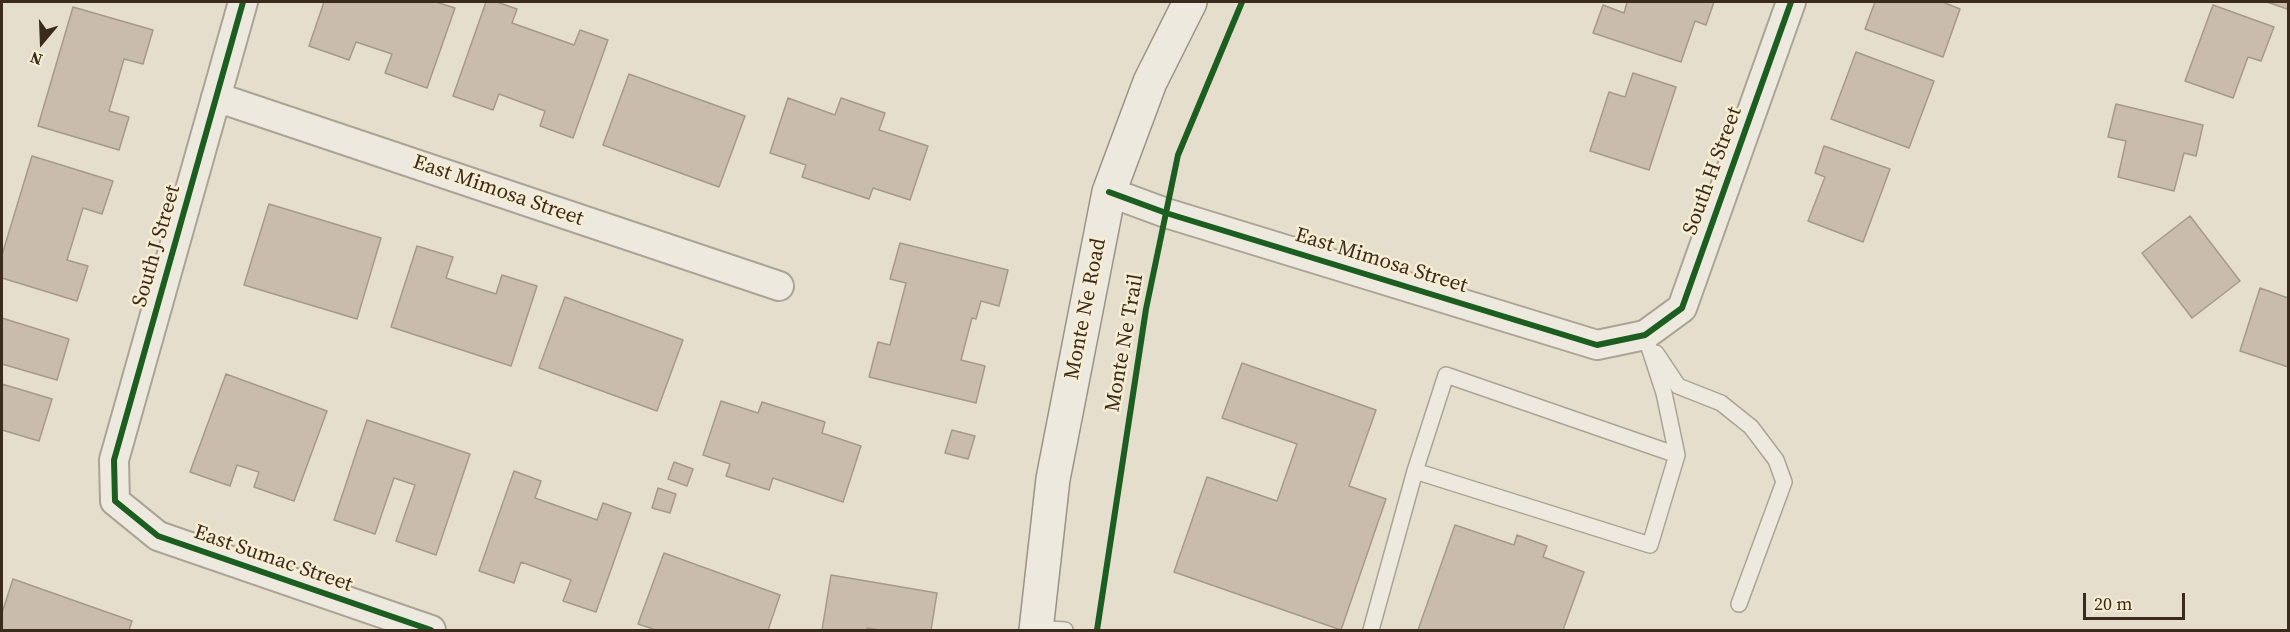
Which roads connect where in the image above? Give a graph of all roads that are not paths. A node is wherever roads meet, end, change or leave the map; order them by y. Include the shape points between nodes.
1 (243, 2) edge
2 (1190, 2) edge
3 (1791, 2) edge
4 (216, 97) junction
5 (1109, 192) junction
6 (779, 286) dead end
7 (1645, 336) junction
8 (1677, 455) junction
9 (1415, 471) junction
10 (115, 501) joint
11 (1739, 604) dead end
12 (431, 630) edge
13 (1046, 630) edge
14 (1371, 630) edge

1 - 4 street, South J Street
2 - 5 street, Monte Ne Road via 1150,82
3 - 7 street, South H Street via 1682,308
4 - 6 street, East Mimosa Street
4 - 10 street, South J Street via 114,460
5 - 7 street, East Mimosa Street via 1597,345
5 - 13 street, Monte Ne Road via 1053,479
7 - 8 lane via 1664,393
7 - 11 lane via 1678,386 1721,403 1750,428 1776,460 1784,482
8 - 9 lane via 1650,545
8 - 9 lane via 1446,375
9 - 14 lane
10 - 12 street, East Sumac Street via 158,536

